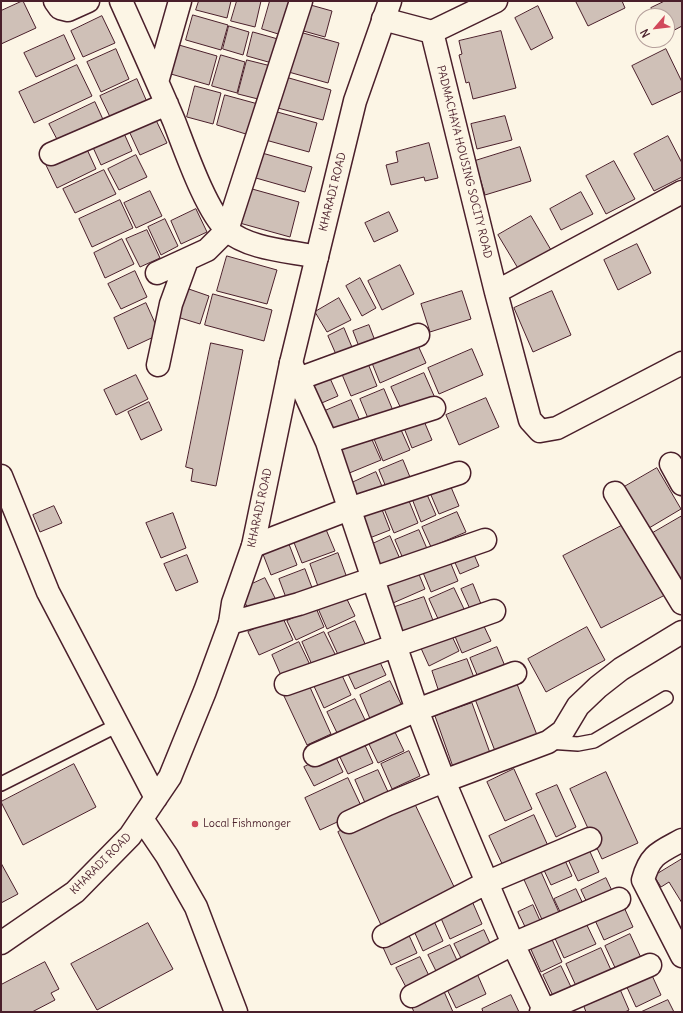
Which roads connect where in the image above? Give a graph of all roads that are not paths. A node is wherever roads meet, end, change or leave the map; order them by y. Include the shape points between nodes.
1 (55, 1) edge
2 (88, 1) edge
3 (121, 1) edge
4 (180, 1) edge
5 (299, 1) edge
6 (496, 1) edge
7 (386, 10) edge
8 (432, 32) junction
9 (157, 82) junction
10 (167, 104) junction
11 (52, 154) dead end
12 (682, 192) edge
13 (227, 230) junction
14 (317, 257) junction
15 (187, 260) junction
16 (157, 274) dead end
17 (496, 292) junction
18 (418, 335) dead end
19 (682, 363) edge
20 (158, 365) dead end
21 (294, 371) junction
22 (434, 408) dead end
23 (326, 442) junction
24 (671, 464) dead end
25 (459, 472) dead end
26 (1, 476) edge
27 (682, 484) edge
28 (615, 493) dead end
29 (349, 509) junction
30 (485, 540) dead end
31 (253, 546) junction
32 (372, 578) junction
33 (682, 603) edge
34 (494, 611) dead end
35 (230, 623) junction
36 (682, 632) edge
37 (395, 646) junction
38 (515, 673) dead end
39 (286, 684) dead end
40 (666, 698) dead end
41 (417, 710) junction
42 (118, 725) junction
43 (548, 742) junction
44 (315, 755) dead end
45 (444, 781) junction
46 (1, 784) edge
47 (156, 798) junction
48 (142, 819) junction
49 (349, 822) dead end
50 (590, 839) dead end
51 (682, 840) edge
52 (488, 882) junction
53 (619, 899) dead end
54 (384, 936) dead end
55 (1, 943) edge
56 (513, 944) junction
57 (681, 950) edge
58 (650, 965) dead end
59 (412, 996) dead end
60 (543, 1011) edge
61 (236, 1012) edge

1 - 2 street via 60,8 68,10
3 - 9 street
4 - 9 street
5 - 13 street
6 - 8 street
7 - 8 street
7 - 14 street, KHARADI ROAD via 355,101
8 - 17 street, PADMACHAYA HOUSING SOCITY ROAD
9 - 10 street
10 - 11 street
10 - 13 street via 213,211
12 - 17 street
13 - 14 street via 247,243
13 - 15 street via 207,250
14 - 21 street, KHARADI ROAD
15 - 16 street
15 - 20 street via 172,304
17 - 19 street, PADMACHAYA HOUSING SOCITY ROAD via 530,420 540,431 557,428
18 - 21 street
21 - 23 street
21 - 31 street, KHARADI ROAD
22 - 23 street
23 - 29 street
24 - 27 street
25 - 29 street
26 - 42 street via 48,592
28 - 33 street
29 - 31 street
29 - 32 street
30 - 32 street
31 - 35 street, KHARADI ROAD via 233,603
32 - 35 street via 299,604
32 - 37 street
34 - 37 street
35 - 47 street, KHARADI ROAD via 170,777
36 - 43 street via 621,669 598,687 578,706 563,731
37 - 39 street
37 - 41 street
38 - 41 street
40 - 43 lane via 594,741 578,744
41 - 44 street
41 - 45 street
42 - 46 lane
42 - 47 street
43 - 45 street
45 - 49 street
45 - 52 street
47 - 48 street, KHARADI ROAD
48 - 55 street, KHARADI ROAD via 130,836 75,892
48 - 61 street via 196,907
50 - 52 street
51 - 57 street via 656,854 647,864 643,880
52 - 54 street
52 - 56 street
53 - 56 street
56 - 59 street
56 - 60 street
58 - 60 street

